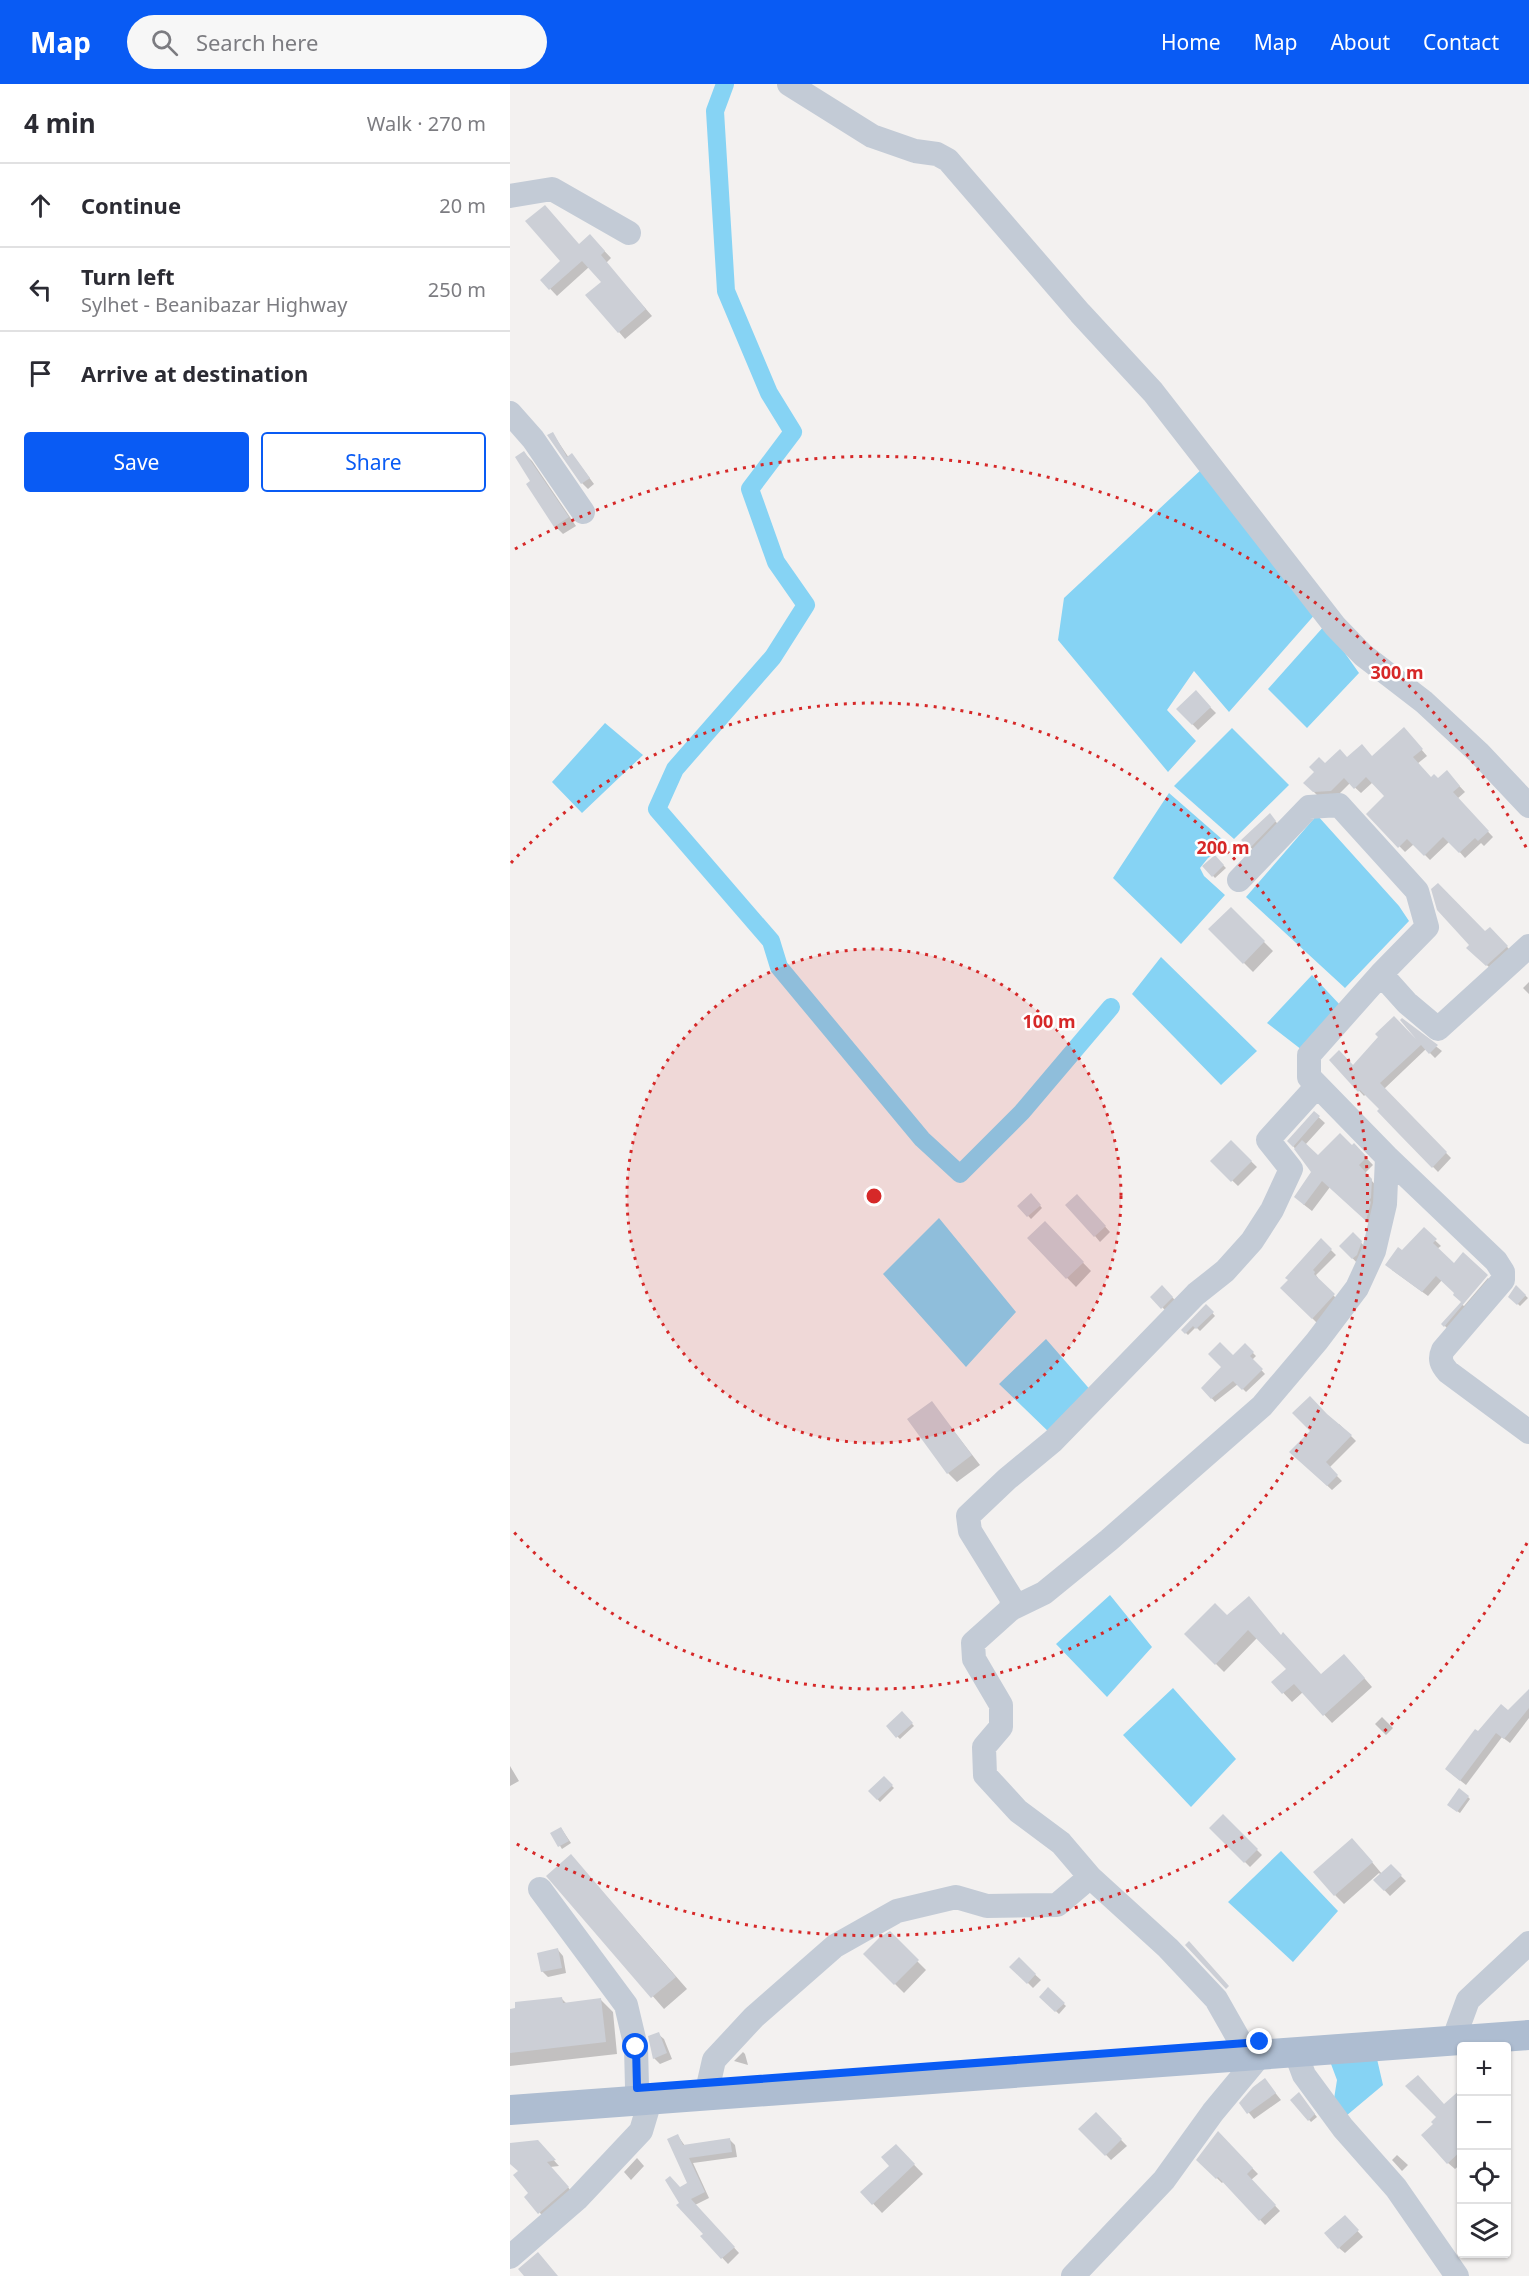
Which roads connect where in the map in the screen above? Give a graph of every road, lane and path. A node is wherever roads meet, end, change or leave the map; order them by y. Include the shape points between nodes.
1 (789, 84) edge
2 (510, 196) edge
3 (629, 233) dead end
4 (510, 414) edge
5 (583, 512) dead end
6 (1529, 806) edge
7 (1239, 880) dead end
8 (1529, 946) edge
9 (1381, 974) junction
10 (1317, 1086) junction
11 (1387, 1157) junction
12 (1529, 1432) edge
13 (1011, 1609) junction
14 (1090, 1877) junction
15 (540, 1889) dead end
16 (1529, 1942) edge
17 (1529, 2023) edge
18 (1457, 2030) junction
19 (1529, 2035) edge
20 (1251, 2048) junction
21 (1295, 2051) junction
22 (709, 2082) junction
23 (643, 2094) junction
24 (510, 2097) edge
25 (510, 2110) edge
26 (510, 2258) edge
27 (1073, 2276) edge
28 (1457, 2276) edge

1 - 6 street via 872,136 948,160 1154,392 1335,626 1363,655 1424,702 1472,746
2 - 3 street via 552,189
4 - 5 street via 533,439
7 - 9 street via 1309,807 1339,805 1417,891 1427,927
8 - 9 street via 1438,1029
9 - 10 street via 1309,1055 1309,1077
10 - 11 street
10 - 13 street via 1268,1140 1291,1169 1252,1241 1053,1441 968,1516 970,1531 1012,1599
11 - 12 street via 1461,1226 1503,1272 1503,1280 1440,1357 1448,1372
11 - 13 street via 1385,1204 1374,1251 1357,1288 1317,1341 1262,1406 1151,1504 1044,1593
13 - 14 street via 973,1643 974,1659 1001,1705 1001,1727 984,1747 985,1775 1018,1811 1061,1843
14 - 20 street via 1168,1948 1216,1999
14 - 22 street via 1057,1905 987,1906 956,1897 897,1911 835,1946 754,2017 714,2060
15 - 23 street via 626,2005
16 - 18 street via 1468,2000
17 - 18 main road
18 - 20 main road
19 - 21 main road
20 - 21 main road
20 - 22 main road
20 - 23 main road
20 - 27 street via 1213,2112 1164,2180
21 - 28 street via 1304,2075 1343,2128 1396,2187
22 - 23 main road
23 - 24 main road
23 - 25 main road
23 - 26 street via 641,2131 577,2199

